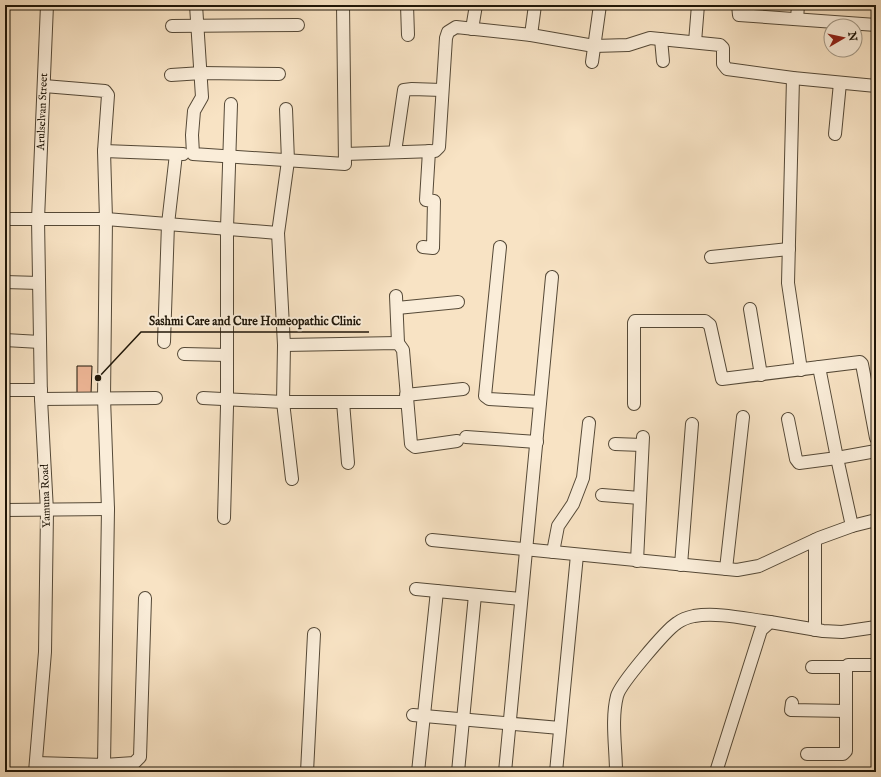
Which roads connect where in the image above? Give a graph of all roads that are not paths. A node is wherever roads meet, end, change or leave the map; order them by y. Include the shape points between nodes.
1 (47, 5) edge
2 (196, 5) edge
3 (343, 5) edge
4 (407, 5) edge
5 (476, 5) edge
6 (535, 5) edge
7 (600, 5) edge
8 (698, 5) edge
9 (738, 5) edge
10 (798, 5) edge
11 (797, 19) junction
12 (198, 25) junction
13 (298, 25) dead end
14 (876, 25) edge
15 (172, 26) dead end
16 (472, 29) junction
17 (408, 35) dead end
18 (531, 35) junction
19 (661, 39) junction
20 (695, 42) junction
21 (594, 46) junction
22 (664, 61) dead end
23 (592, 62) dead end
24 (202, 73) junction
25 (279, 74) dead end
26 (171, 75) dead end
27 (793, 78) junction
28 (840, 83) junction
29 (44, 86) junction
30 (876, 86) edge
31 (442, 90) junction
32 (231, 104) dead end
33 (286, 109) dead end
34 (835, 134) dead end
35 (104, 151) junction
36 (429, 151) junction
37 (395, 152) junction
38 (176, 154) junction
39 (193, 154) junction
40 (345, 154) junction
41 (229, 157) junction
42 (288, 161) junction
43 (5, 219) edge
44 (38, 219) junction
45 (106, 219) junction
46 (168, 224) junction
47 (227, 228) junction
48 (278, 233) junction
49 (500, 247) dead end
50 (423, 248) dead end
51 (789, 249) junction
52 (711, 257) dead end
53 (552, 277) dead end
54 (5, 282) edge
55 (39, 283) junction
56 (458, 302) dead end
57 (750, 309) dead end
58 (5, 340) edge
59 (40, 342) junction
60 (164, 342) dead end
61 (398, 342) junction
62 (284, 345) junction
63 (184, 354) dead end
64 (227, 354) junction
65 (819, 368) junction
66 (801, 370) junction
67 (761, 375) junction
68 (463, 389) dead end
69 (5, 390) edge
70 (41, 394) junction
71 (104, 398) junction
72 (156, 398) dead end
73 (203, 398) dead end
74 (406, 398) junction
75 (227, 399) junction
76 (283, 402) junction
77 (343, 402) junction
78 (540, 402) junction
79 (634, 404) dead end
80 (743, 417) dead end
81 (788, 419) dead end
82 (589, 423) dead end
83 (692, 424) dead end
84 (876, 438) edge
85 (537, 442) junction
86 (615, 444) dead end
87 (876, 451) edge
88 (837, 458) junction
89 (348, 463) dead end
90 (292, 479) dead end
91 (602, 495) dead end
92 (640, 498) junction
93 (108, 509) junction
94 (5, 510) edge
95 (47, 511) junction
96 (224, 518) dead end
97 (876, 520) edge
98 (852, 526) junction
99 (432, 540) dead end
100 (815, 540) junction
101 (527, 550) junction
102 (553, 552) junction
103 (577, 555) junction
104 (637, 561) junction
105 (681, 565) junction
106 (726, 569) junction
107 (416, 589) dead end
108 (437, 591) junction
109 (476, 595) junction
110 (145, 598) dead end
111 (521, 599) junction
112 (770, 622) junction
113 (876, 627) edge
114 (814, 630) junction
115 (314, 634) dead end
116 (876, 665) edge
117 (812, 667) dead end
118 (846, 667) junction
119 (792, 703) dead end
120 (846, 711) junction
121 (418, 716) junction
122 (463, 720) junction
123 (509, 724) junction
124 (560, 728) junction
125 (807, 754) dead end
126 (104, 765) junction
127 (36, 767) edge
128 (307, 772) edge
129 (418, 772) edge
130 (458, 772) edge
131 (505, 772) edge
132 (556, 772) edge
133 (616, 772) edge
134 (716, 772) edge

1 - 29 street, Arulselvan Street
2 - 12 street
3 - 40 street
4 - 17 street
5 - 16 street
6 - 18 street
7 - 21 street
8 - 20 street
9 - 11 street via 739,15
10 - 11 street
11 - 14 street
12 - 13 street
12 - 15 street
12 - 24 street
16 - 18 street
16 - 31 street via 456,27 448,32
18 - 21 street
19 - 20 street
19 - 21 street via 650,38 628,45
19 - 22 street
20 - 27 street via 722,46 723,64 727,69
21 - 23 street
24 - 25 street
24 - 26 street
24 - 39 street via 202,96 194,111
27 - 28 street
27 - 51 street
28 - 30 street
28 - 34 street
29 - 35 street via 95,89 108,93
29 - 44 street, Arulselvan Street
31 - 36 street via 439,147 435,151
31 - 37 street via 404,90
32 - 41 street
33 - 42 street
35 - 38 street
35 - 45 street
36 - 37 street
36 - 50 street via 426,200 434,200 433,248
37 - 40 street
38 - 39 street
38 - 46 street
39 - 41 street
40 - 42 street via 345,164
41 - 42 street
41 - 47 street
42 - 48 street
43 - 44 street
44 - 45 street
44 - 55 street, Yamuna Road
45 - 46 street
45 - 71 street
46 - 47 street
46 - 60 street
47 - 48 street
47 - 64 street
48 - 62 street
49 - 78 street via 485,396
51 - 52 street
51 - 66 street via 788,283
53 - 78 street
54 - 55 street
55 - 59 street, Yamuna Road
56 - 61 street via 396,302
57 - 67 street
58 - 59 street
59 - 70 street, Yamuna Road
61 - 62 street
61 - 74 street via 403,350
62 - 76 street
63 - 64 street
64 - 75 street
65 - 66 street
65 - 84 street via 856,361 862,364
65 - 88 street
66 - 67 street
67 - 79 street via 722,379 708,323 635,321
68 - 74 street
69 - 70 street
70 - 71 street
70 - 95 street, Yamuna Road
71 - 72 street
71 - 93 street
73 - 75 street
74 - 77 street
74 - 85 street via 412,446 461,439
75 - 76 street
75 - 96 street
76 - 77 street
76 - 90 street
77 - 89 street
78 - 85 street
80 - 106 street
81 - 88 street via 799,464
82 - 102 street via 583,478 573,504 558,526
83 - 105 street
85 - 101 street
86 - 92 street via 643,441
87 - 88 street
88 - 98 street
91 - 92 street
92 - 104 street
93 - 95 street
93 - 126 street
94 - 95 street
95 - 127 street, Yamuna Road via 45,652
97 - 98 street
98 - 100 street
99 - 101 street
100 - 106 street via 759,566
100 - 114 street
101 - 102 street
101 - 111 street
102 - 103 street
103 - 104 street
103 - 124 street
104 - 105 street
105 - 106 street
107 - 108 street
108 - 109 street
108 - 121 street
109 - 111 street
109 - 122 street
110 - 126 street via 140,757 134,764
111 - 123 street
112 - 114 street
112 - 133 street via 721,616 694,616 676,623 622,686 617,696
112 - 134 street via 761,630
113 - 114 street via 842,632
115 - 128 street
116 - 118 street
117 - 118 street
118 - 120 street
119 - 120 street via 791,710
120 - 125 street via 846,751 843,754
121 - 122 street
121 - 129 street
122 - 123 street
122 - 130 street
123 - 124 street
123 - 131 street
124 - 132 street
126 - 127 street

